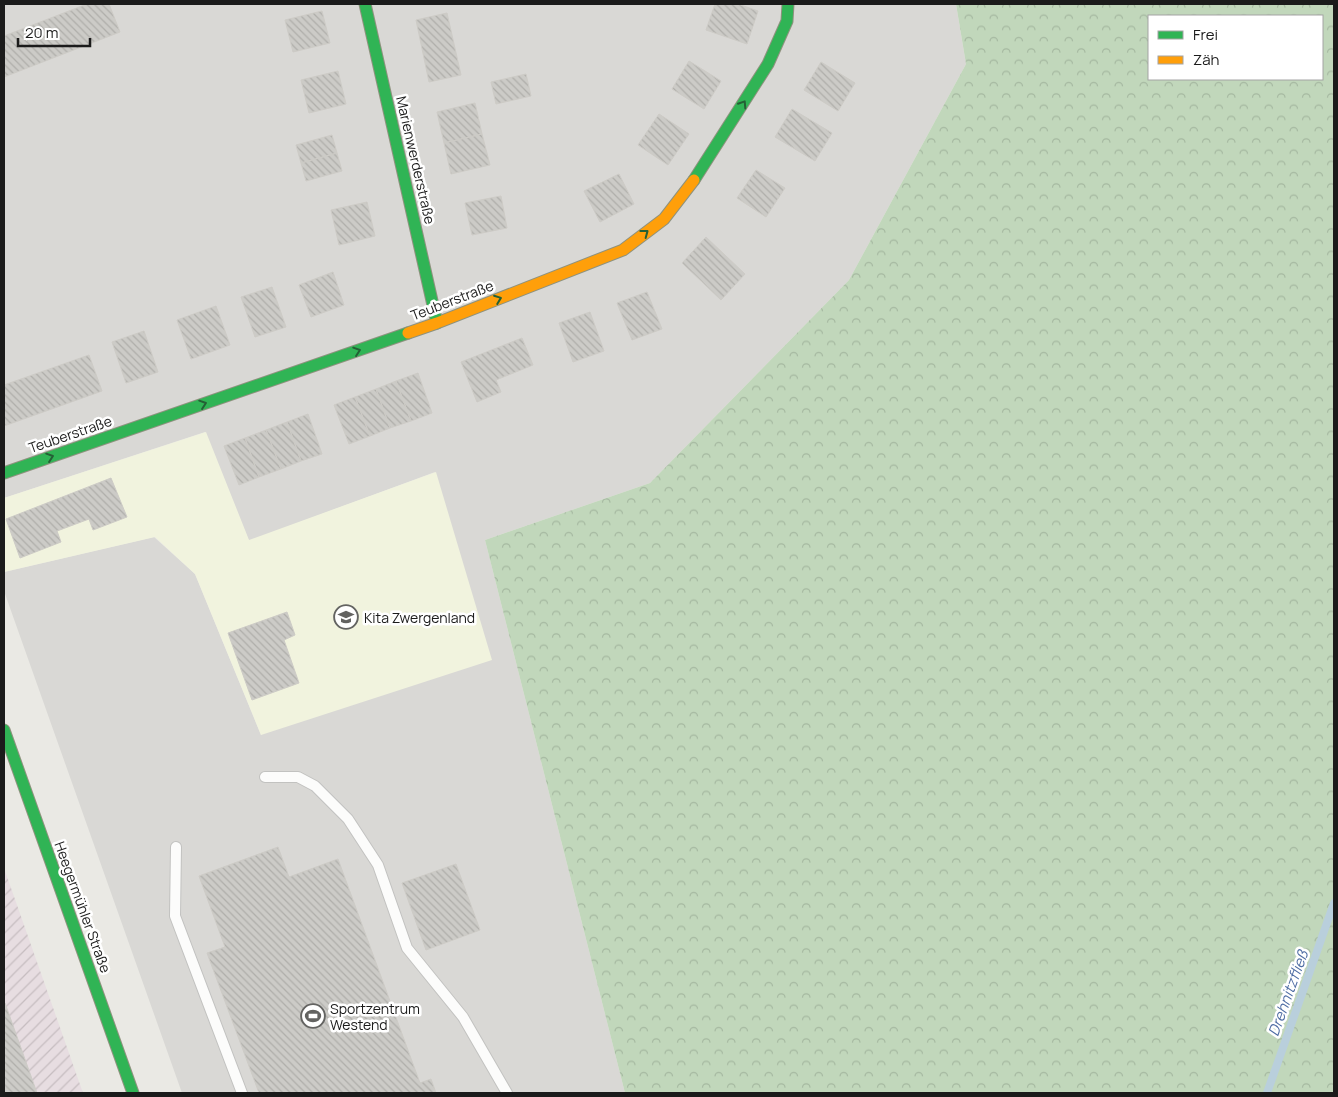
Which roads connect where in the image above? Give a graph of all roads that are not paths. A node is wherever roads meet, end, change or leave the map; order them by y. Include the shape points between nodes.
1 (365, 4) edge
2 (788, 4) edge
3 (437, 323) junction
4 (4, 473) edge
5 (4, 730) edge
6 (265, 777) dead end
7 (176, 847) dead end
8 (133, 1093) edge
9 (242, 1093) edge
10 (506, 1093) edge

1 - 3 street, Marienwerderstraße
3 -> 2 street, Teuberstraße via 623,250 664,219 694,181 768,64 787,21
4 -> 3 street, Teuberstraße
5 - 8 street, Heegermühler Straße
6 - 10 lane via 298,777 315,786 348,819 378,865 407,948 463,1017
7 - 9 lane via 175,916

